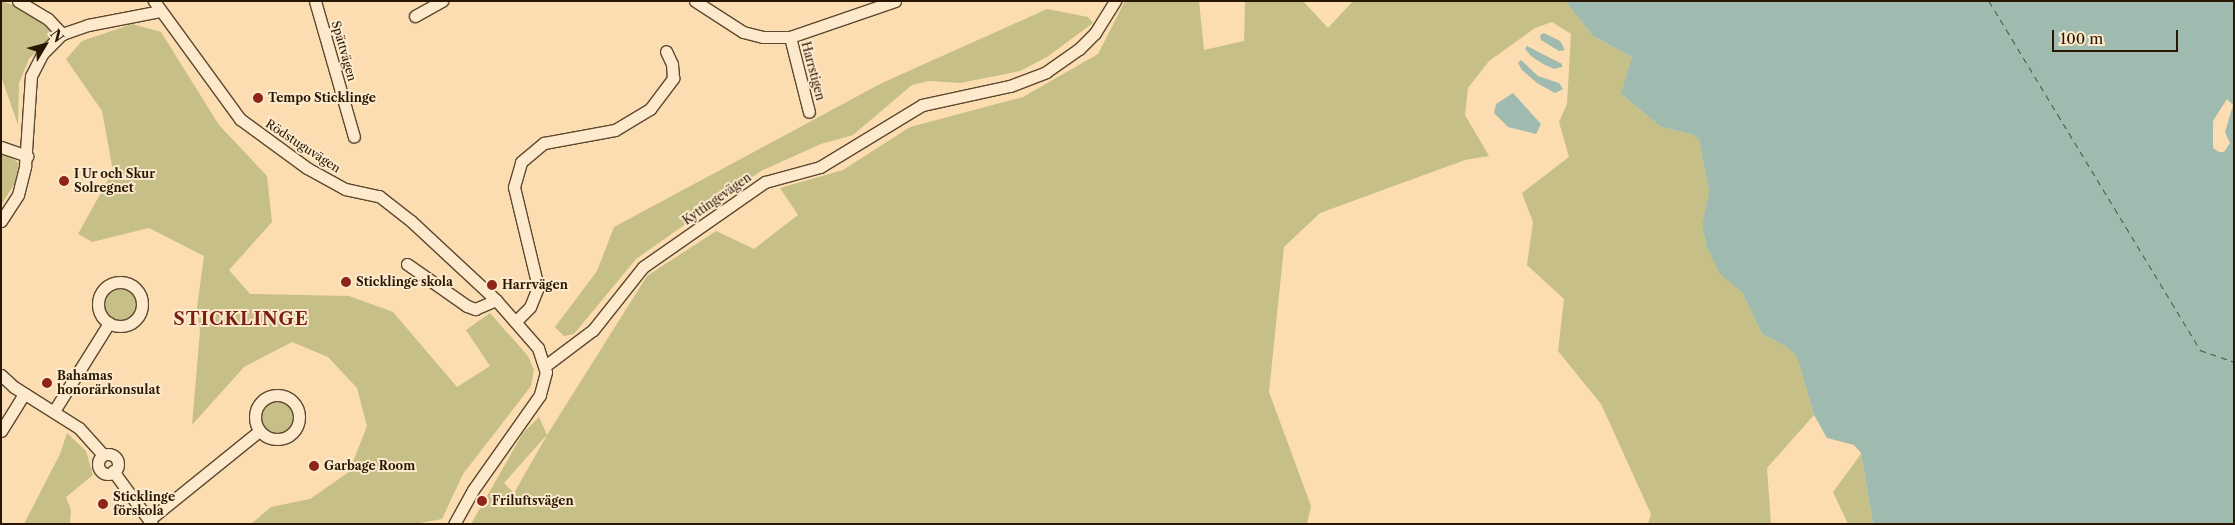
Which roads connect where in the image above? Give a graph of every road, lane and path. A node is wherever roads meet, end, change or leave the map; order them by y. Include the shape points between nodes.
1 (18, 1) edge
2 (315, 1) edge
3 (442, 1) edge
4 (695, 1) edge
5 (895, 1) edge
6 (1115, 1) edge
7 (157, 6) edge
8 (415, 16) dead end
9 (62, 34) junction
10 (790, 38) junction
11 (666, 52) dead end
12 (809, 112) dead end
13 (354, 138) dead end
14 (1, 147) edge
15 (27, 156) junction
16 (1, 221) edge
17 (407, 264) dead end
18 (496, 300) junction
19 (516, 321) junction
20 (108, 323) dead end
21 (545, 366) junction
22 (1, 375) edge
23 (24, 394) junction
24 (54, 411) junction
25 (1, 431) edge
26 (258, 432) junction
27 (151, 522) edge
28 (454, 524) edge

1 - 9 street via 48,19
2 - 13 street, Spättvägen
3 - 8 street
4 - 10 street via 744,32 763,37
5 - 10 street
6 - 21 street, Kyttingevägen via 1095,33 1079,49 1046,72 1010,86 922,105 820,167 765,182 643,267 593,330
7 - 9 street
7 - 18 street, Rödstuguvägen via 226,103 262,137 336,184 379,196 436,242
9 - 15 street via 42,54 31,76
10 - 12 street, Harrstigen
11 - 19 street via 672,64 672,78 650,109 615,130 544,143 521,162 514,187 538,287 530,307
14 - 15 street
15 - 16 street via 18,195
17 - 18 street via 475,309
18 - 19 street, Rödstuguvägen
19 - 21 street, Rödstuguvägen via 534,342
20 - 24 street
21 - 28 street via 545,382 534,405 473,490
22 - 23 street
23 - 24 street
23 - 25 street
24 - 27 street via 78,428 103,455 112,455 116,459 113,471
26 - 26 street via 273,438 291,434 300,419 299,408 281,394 267,396 258,405 255,415
26 - 27 street

